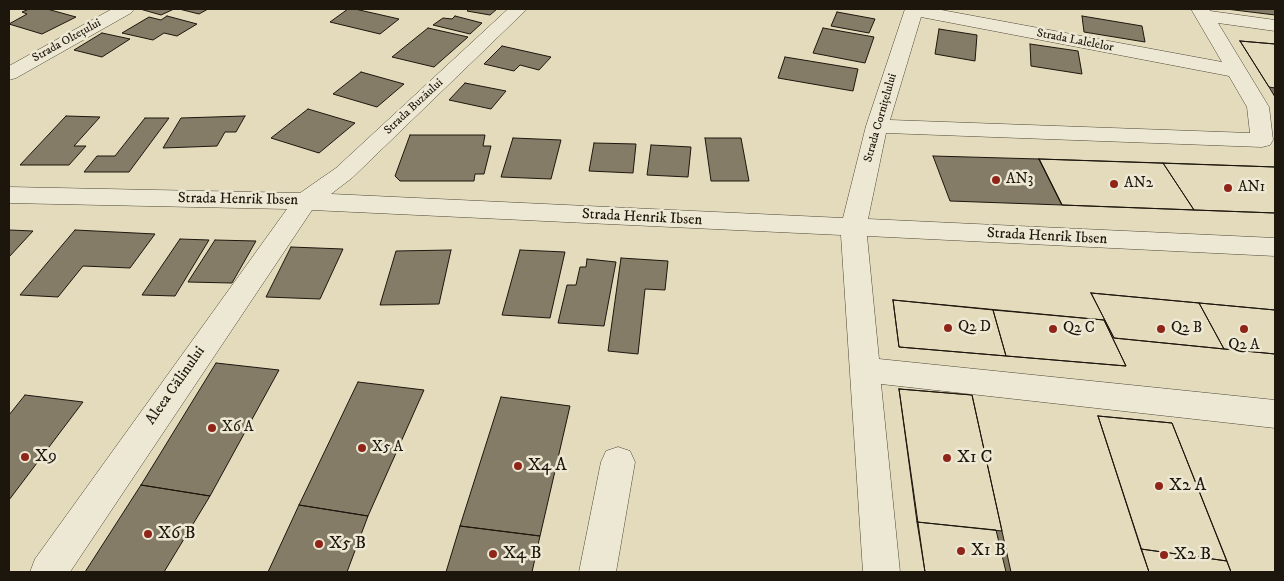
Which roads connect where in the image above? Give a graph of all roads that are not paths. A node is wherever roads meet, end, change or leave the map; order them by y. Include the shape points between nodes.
1 (125, 9) edge
2 (518, 9) edge
3 (914, 9) edge
4 (1202, 12) edge
5 (1275, 26) edge
6 (1237, 71) junction
7 (9, 74) edge
8 (877, 126) junction
9 (9, 195) edge
10 (305, 201) junction
11 (854, 228) junction
12 (1275, 247) edge
13 (865, 370) junction
14 (1272, 420) edge
15 (618, 462) dead end
16 (48, 572) edge
17 (597, 572) edge
18 (881, 572) edge

1 - 7 street, Strada Oltețului
2 - 10 street, Strada Buzăului via 344,173
3 - 6 street, Strada Lalelelor
3 - 8 street, Strada Cornițelului
4 - 5 street
4 - 6 street
6 - 8 street via 1258,107 1262,140
8 - 11 street, Strada Cornițelului
9 - 10 street, Strada Henrik Ibsen
10 - 11 street, Strada Henrik Ibsen
10 - 16 street, Aleea Călinului
11 - 12 street, Strada Henrik Ibsen
11 - 13 street, Strada Cornițelului
13 - 14 street
13 - 18 street, Strada Cornițelului
15 - 17 street

